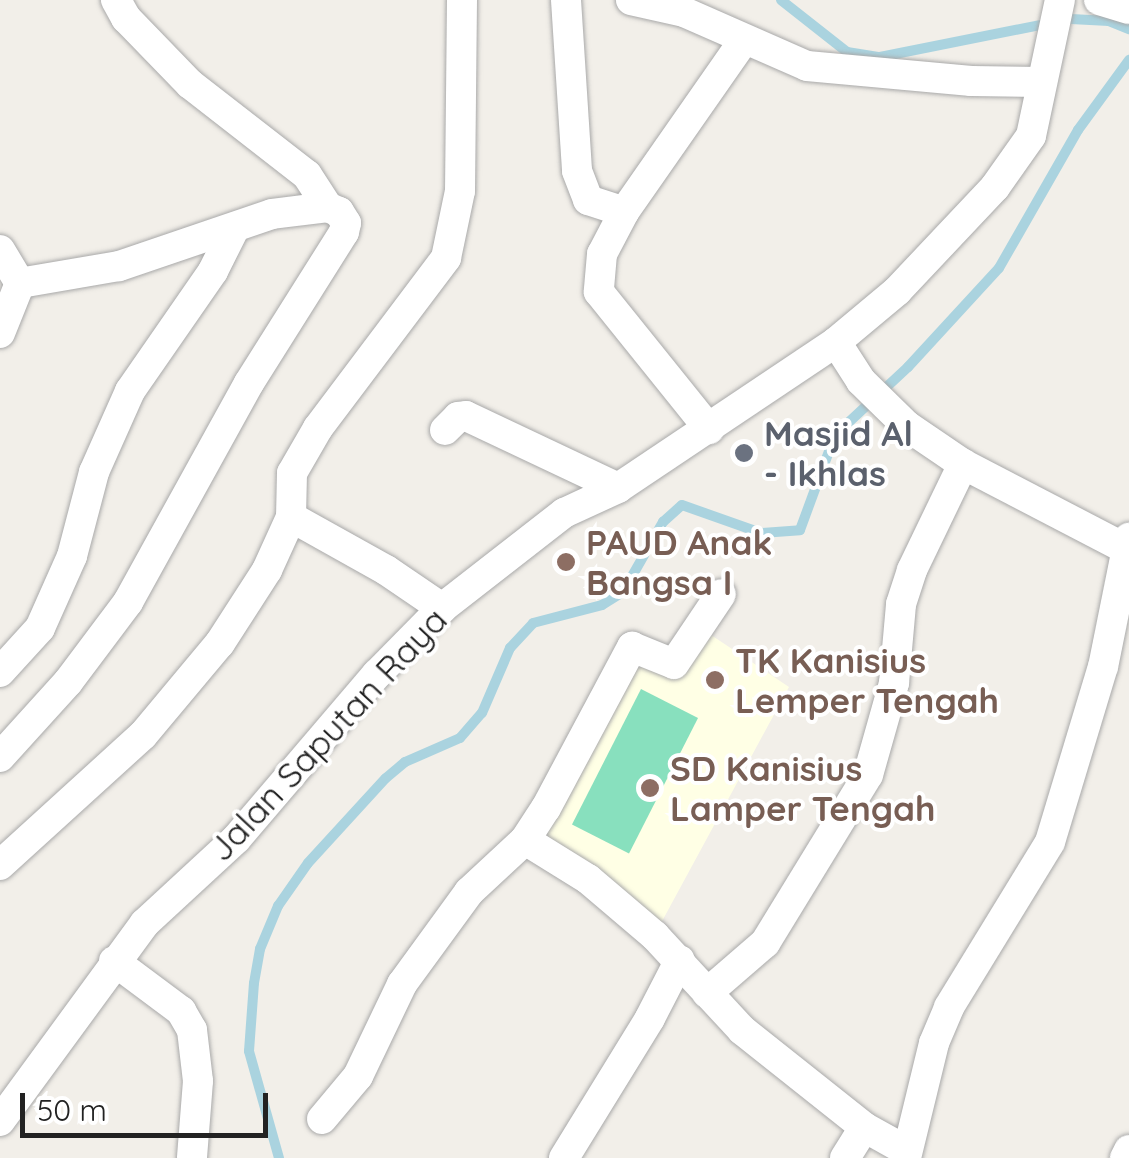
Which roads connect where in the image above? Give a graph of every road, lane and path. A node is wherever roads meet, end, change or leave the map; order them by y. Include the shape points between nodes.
1 (116, 0) edge
2 (462, 0) edge
3 (566, 0) edge
4 (632, 0) edge
5 (1060, 0) edge
6 (1099, 0) edge
7 (1129, 9) edge
8 (744, 40) junction
9 (1040, 82) junction
10 (328, 207) junction
11 (624, 212) junction
12 (235, 227) junction
13 (0, 252) edge
14 (20, 283) junction
15 (0, 332) edge
16 (836, 342) junction
17 (708, 429) junction
18 (445, 430) dead end
19 (964, 464) junction
20 (618, 488) junction
21 (290, 517) junction
22 (1127, 543) edge
23 (721, 594) dead end
24 (442, 608) junction
25 (1116, 670) edge
26 (0, 672) edge
27 (0, 757) edge
28 (525, 840) junction
29 (0, 865) edge
30 (680, 960) junction
31 (114, 961) junction
32 (707, 993) junction
33 (322, 1119) dead end
34 (0, 1121) edge
35 (864, 1127) junction
36 (1129, 1150) edge
37 (907, 1154) edge
38 (192, 1158) edge
39 (564, 1158) edge
40 (845, 1158) edge
41 (1125, 1158) edge

1 - 10 street via 190,84 307,175
2 - 21 street via 460,190 446,258 318,428 292,473
3 - 11 street via 578,171 588,200
4 - 8 street via 684,12
5 - 9 street, Jalan Saputan Raya
6 - 7 street
8 - 9 street via 806,66
8 - 11 street
9 - 16 street, Jalan Saputan Raya via 1030,136 995,187
10 - 12 street
10 - 27 street via 339,212 344,232 258,368 128,602
11 - 17 street via 602,254 599,292
12 - 14 street via 119,266
12 - 26 street via 213,271 130,390 40,628
13 - 14 street
14 - 15 street
16 - 17 street, Jalan Saputan Raya
16 - 19 street via 894,416
17 - 20 street, Jalan Saputan Raya
18 - 20 street via 466,416
19 - 22 street
19 - 32 street via 900,604 894,683 868,775 765,943
20 - 24 street, Jalan Saputan Raya via 564,513
21 - 24 street
21 - 29 street via 267,570 220,643 144,735
22 - 25 street
23 - 28 street via 674,664 632,646
24 - 31 street, Jalan Saputan Raya via 236,839 145,922
25 - 37 street via 1050,842 949,1007
28 - 30 street via 588,880
28 - 33 street via 470,892 402,984 358,1076
30 - 32 street
30 - 39 street
31 - 34 street, Jalan Saputan Raya
31 - 38 street via 181,1011 192,1030 198,1081
32 - 35 street via 742,1030
35 - 37 street
35 - 40 street
36 - 41 street

